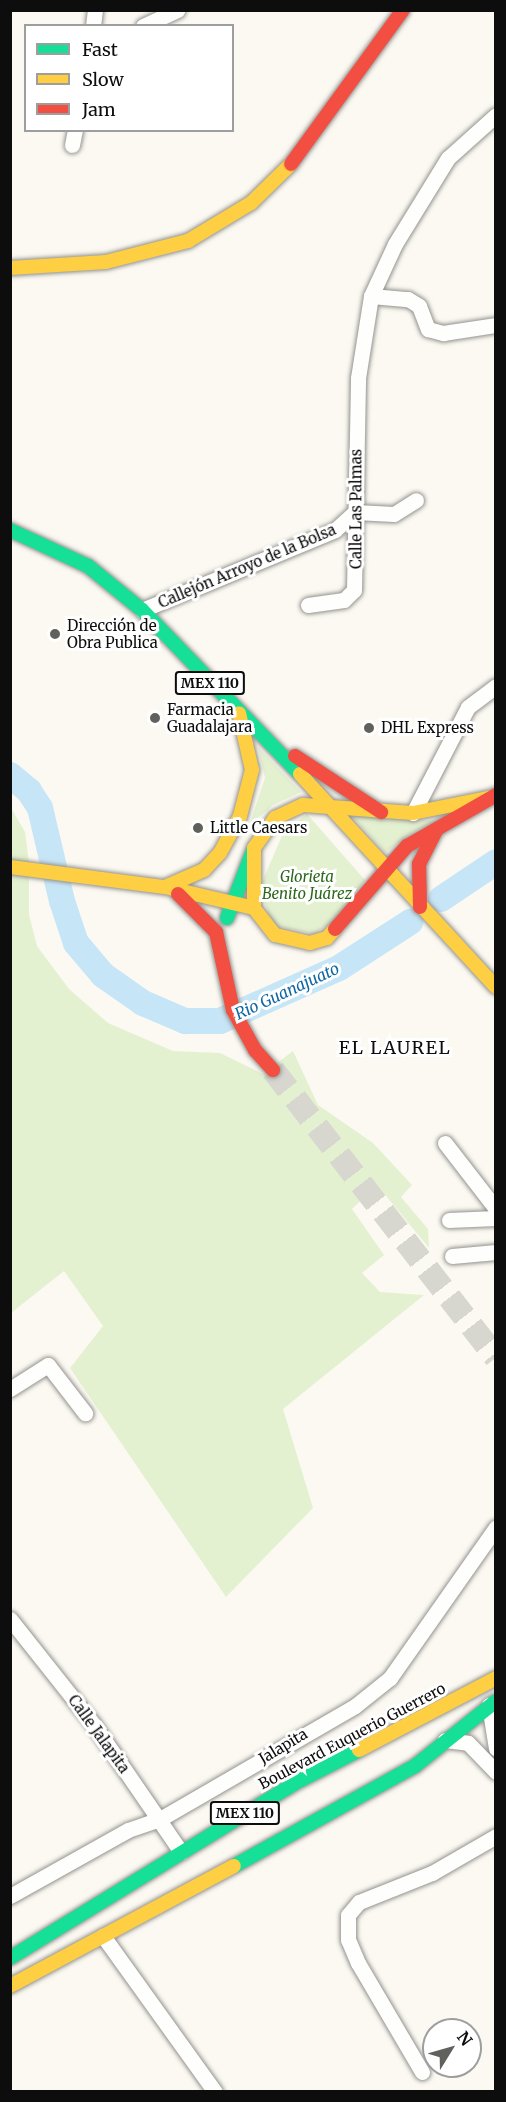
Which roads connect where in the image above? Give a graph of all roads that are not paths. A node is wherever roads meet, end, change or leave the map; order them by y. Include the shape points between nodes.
1 (177, 10) edge
2 (403, 10) edge
3 (147, 24) edge
4 (495, 115) edge
5 (10, 268) edge
6 (371, 296) junction
7 (495, 325) edge
8 (416, 500) dead end
9 (355, 512) junction
10 (10, 530) edge
11 (309, 605) dead end
12 (142, 610) junction
13 (495, 686) edge
14 (239, 713) junction
15 (264, 734) junction
16 (494, 796) edge
17 (327, 805) junction
18 (381, 812) junction
19 (413, 813) junction
20 (436, 830) junction
21 (254, 848) junction
22 (10, 867) edge
23 (384, 868) junction
24 (165, 887) junction
25 (229, 904) junction
26 (420, 907) junction
27 (254, 908) junction
28 (222, 947) junction
29 (495, 987) edge
30 (273, 1070) tunnel mouth
31 (445, 1143) dead end
32 (495, 1209) edge
33 (495, 1218) edge
34 (449, 1220) dead end
35 (495, 1252) edge
36 (452, 1256) dead end
37 (10, 1389) edge
38 (85, 1413) dead end
39 (495, 1527) edge
40 (10, 1619) edge
41 (493, 1678) edge
42 (492, 1703) edge
43 (446, 1740) junction
44 (495, 1748) edge
45 (495, 1772) edge
46 (160, 1820) junction
47 (495, 1836) edge
48 (181, 1852) junction
49 (10, 1896) edge
50 (103, 1936) junction
51 (10, 1958) edge
52 (10, 1986) edge
53 (422, 2070) edge
54 (215, 2091) edge

1 - 3 street
2 - 5 main road via 297,157 251,203 189,242 106,262
4 - 6 street via 448,158 395,244
6 - 7 street via 408,299 419,306 428,329 443,333
6 - 9 street, Calle Las Palmas via 358,378
8 - 9 street via 394,514
9 - 11 street, Calle Las Palmas via 354,590 344,600
9 - 12 street, Callejón Arroyo de la Bolsa via 335,530
10 - 12 main road, MEX 110 via 45,543 87,566
12 - 14 main road, MEX 110
13 - 19 street via 468,707
14 - 15 main road, MEX 110
14 - 24 main road via 252,770 240,816 220,853 204,870
15 - 17 main road, MEX 110
15 - 18 main road
16 - 19 main road
16 - 20 main road
17 - 18 main road
17 - 21 main road via 303,805 275,818
17 - 23 main road, MEX 110
18 - 19 main road
20 - 23 main road via 407,846
20 - 26 main road via 419,864
21 - 25 main road
21 - 27 main road
22 - 24 main road
23 - 26 main road, MEX 110
23 - 27 main road via 342,922 318,940 290,941 275,935
24 - 25 main road
24 - 28 main road via 185,897 208,921
25 - 27 main road
25 - 28 main road
26 - 29 main road, MEX 110
28 - 30 main road via 229,992 244,1033
31 - 32 street
33 - 34 street
35 - 36 street
37 - 38 street via 48,1365
39 - 46 street, Jalapita via 390,1678 355,1706
40 - 46 street, Calle Jalapita via 94,1725
41 - 48 main road, Boulevard Euquerio Guerrero / MEX 110 via 301,1780
42 - 43 main road, MEX 110
42 - 44 street
43 - 45 street via 468,1743
43 - 50 main road, MEX 110 via 415,1766 376,1790
46 - 48 street, Calle Jalapita
46 - 49 street, Jalapita via 128,1830
47 - 53 street via 432,1873 352,1908 348,1915 348,1940
48 - 51 main road, Boulevard Euquerio Guerrero / MEX 110
50 - 52 main road, MEX 110
50 - 54 street

